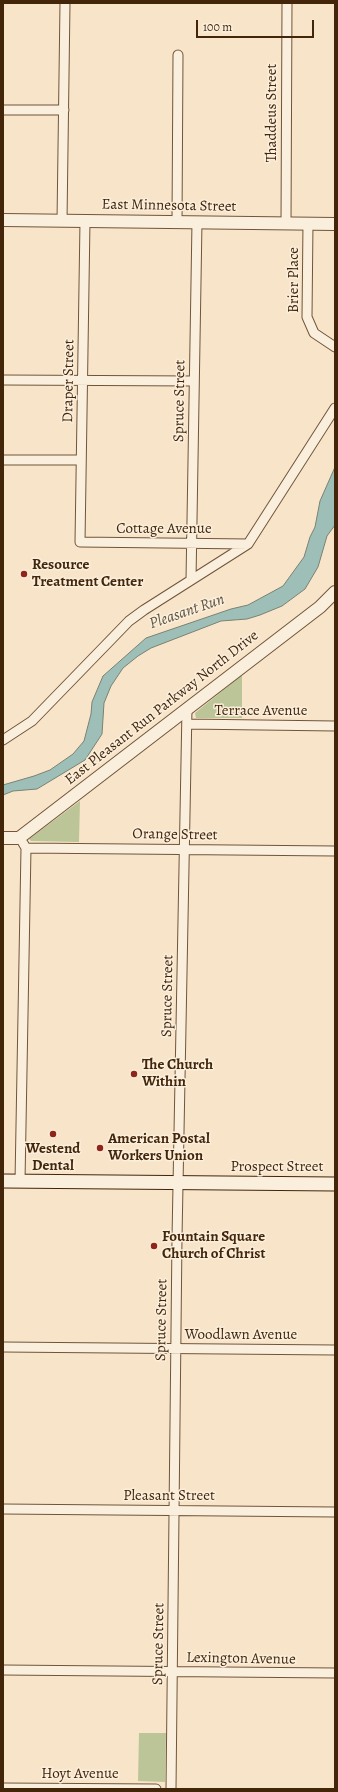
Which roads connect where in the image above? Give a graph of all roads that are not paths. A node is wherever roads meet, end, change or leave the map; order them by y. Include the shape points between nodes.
1 (64, 3) edge
2 (287, 3) edge
3 (178, 55) dead end
4 (3, 110) edge
5 (64, 110) junction
6 (3, 220) edge
7 (62, 221) junction
8 (85, 221) junction
9 (177, 222) junction
10 (197, 222) junction
11 (286, 223) junction
12 (308, 223) junction
13 (335, 224) edge
14 (335, 348) edge
15 (3, 380) edge
16 (83, 380) junction
17 (194, 381) junction
18 (335, 408) edge
19 (3, 460) edge
20 (81, 460) junction
21 (80, 542) joint
22 (191, 543) junction
23 (248, 544) junction
24 (191, 580) junction
25 (335, 592) edge
26 (187, 708) junction
27 (187, 724) junction
28 (335, 726) edge
29 (3, 740) edge
30 (3, 838) edge
31 (22, 843) junction
32 (185, 849) junction
33 (335, 851) edge
34 (3, 1181) edge
35 (20, 1181) junction
36 (178, 1182) junction
37 (335, 1184) edge
38 (3, 1347) edge
39 (176, 1348) junction
40 (335, 1350) edge
41 (3, 1509) edge
42 (174, 1510) junction
43 (335, 1512) edge
44 (3, 1670) edge
45 (172, 1672) junction
46 (335, 1673) edge
47 (3, 1788) edge
48 (156, 1789) edge
49 (171, 1789) edge

1 - 5 street
2 - 11 street, Thaddeus Street
3 - 9 street
4 - 5 street
5 - 7 street
6 - 7 street, East Minnesota Street
7 - 8 street, East Minnesota Street
8 - 9 street, East Minnesota Street
8 - 16 street, Draper Street
9 - 10 street, East Minnesota Street
10 - 11 street, East Minnesota Street
10 - 17 street, Spruce Street
11 - 12 street, East Minnesota Street
12 - 13 street, East Minnesota Street
12 - 14 street, Brier Place via 307,317 314,333
15 - 16 street
16 - 17 street
16 - 20 street, Draper Street
17 - 22 street, Spruce Street
18 - 23 street
19 - 20 street
20 - 21 street, Draper Street
21 - 22 street, Cottage Avenue
22 - 23 street, Cottage Avenue
22 - 24 street, Spruce Street
23 - 24 street
24 - 29 street via 129,621 32,721
25 - 26 street, East Pleasant Run Parkway North Drive via 320,607
26 - 27 street, Spruce Street
26 - 31 street, East Pleasant Run Parkway North Drive
27 - 28 street, Terrace Avenue
27 - 32 street, Spruce Street
30 - 31 street
31 - 32 street, Orange Street
31 - 35 street
32 - 33 street, Orange Street
32 - 36 street, Spruce Street
34 - 35 main road, Prospect Street
35 - 36 main road, Prospect Street
36 - 37 main road, Prospect Street
36 - 39 street, Spruce Street
38 - 39 street, Woodlawn Avenue
39 - 40 street, Woodlawn Avenue
39 - 42 street, Spruce Street
41 - 42 street, Pleasant Street
42 - 43 street, Pleasant Street
42 - 45 street, Spruce Street
44 - 45 street, Lexington Avenue
45 - 46 street, Lexington Avenue
45 - 49 street, Spruce Street
47 - 48 street, Hoyt Avenue

